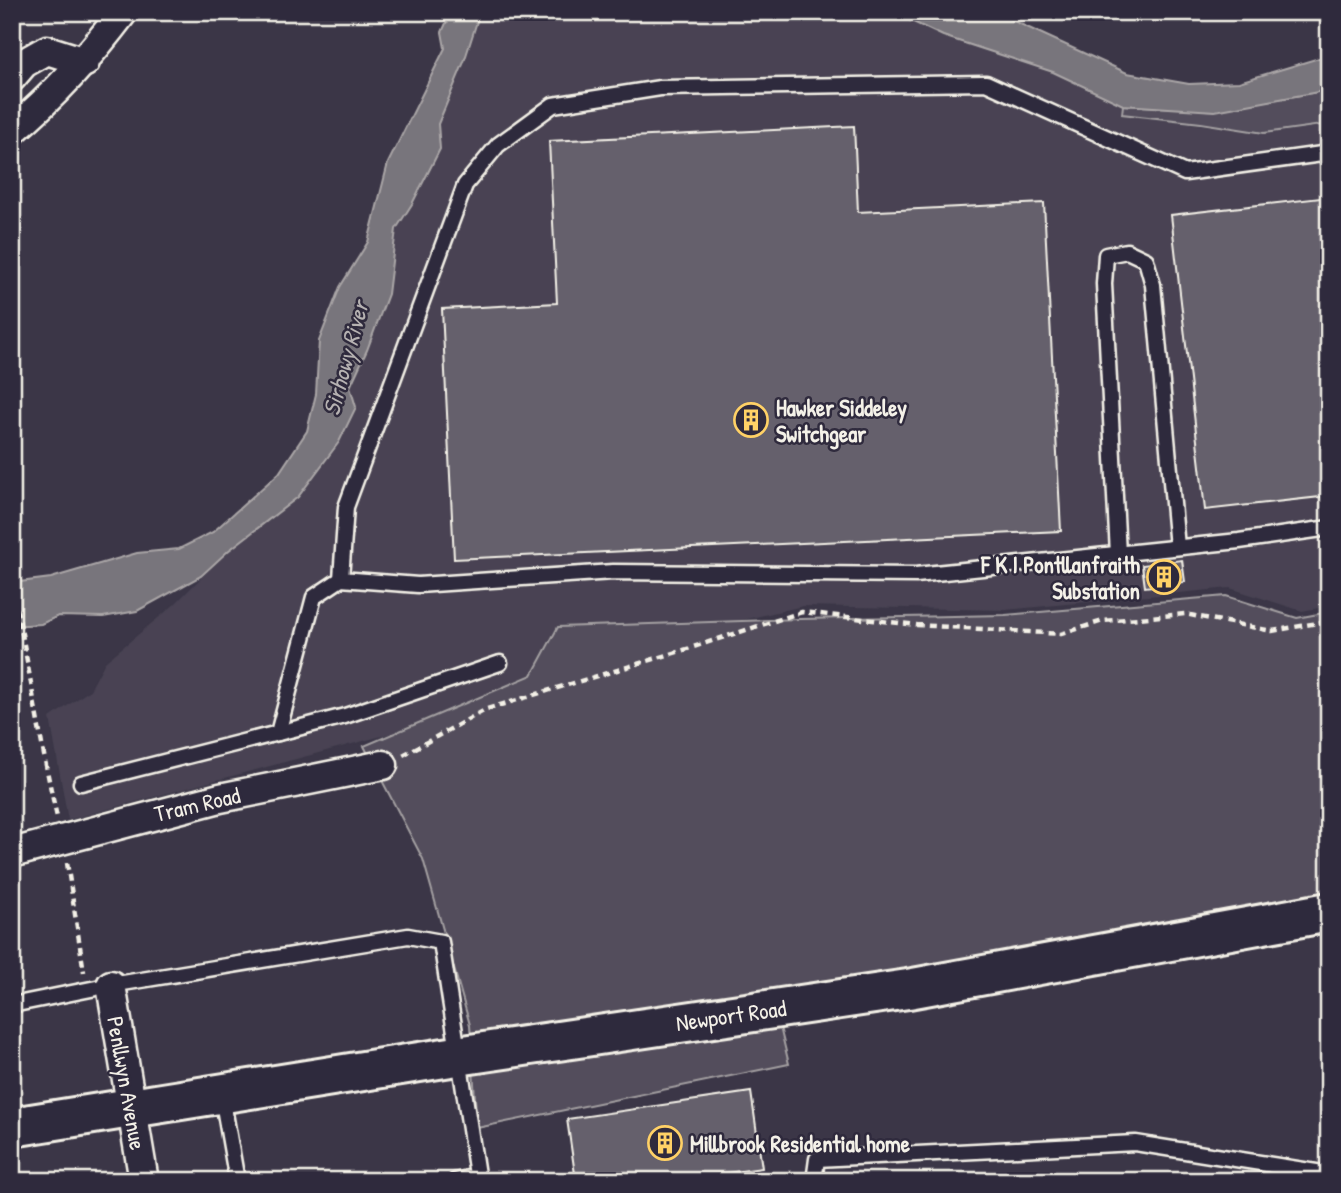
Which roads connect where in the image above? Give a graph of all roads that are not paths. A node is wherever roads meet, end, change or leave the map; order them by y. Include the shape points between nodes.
1 (123, 12) edge
2 (85, 62) junction
3 (12, 77) edge
4 (12, 131) edge
5 (1329, 153) edge
6 (1329, 528) edge
7 (1177, 547) junction
8 (1118, 554) junction
9 (341, 579) junction
10 (500, 663) dead end
11 (278, 733) junction
12 (383, 765) road end
13 (81, 783) dead end
14 (12, 853) edge
15 (1329, 912) edge
16 (111, 985) junction
17 (12, 1005) edge
18 (457, 1056) junction
19 (222, 1094) junction
20 (131, 1109) junction
21 (12, 1127) edge
22 (1329, 1174) edge
23 (477, 1178) edge
24 (144, 1181) edge
25 (237, 1181) edge
26 (455, 1181) edge
27 (814, 1181) edge

1 - 2 street
2 - 3 street via 47,50
2 - 4 street
5 - 9 lane via 1185,173 986,83 660,88 554,105 498,145 465,185 346,507
6 - 7 lane
7 - 8 lane
7 - 8 lane via 1153,285 1146,260 1127,251 1106,255 1104,284
8 - 9 lane via 916,575 613,572 418,585
9 - 11 lane via 314,597
10 - 11 lane via 345,716
11 - 13 lane
12 - 14 street, Tram Road via 220,798
15 - 18 main road, Newport Road via 908,989
16 - 17 lane
16 - 18 lane via 408,936 441,942
16 - 20 street, Penllwyn Avenue
18 - 19 main road, Newport Road
18 - 23 lane
19 - 20 main road, Newport Road
19 - 25 lane
20 - 21 main road, Newport Road
20 - 24 street, Penllwyn Avenue
22 - 27 lane via 1135,1143 817,1159
23 - 26 lane

